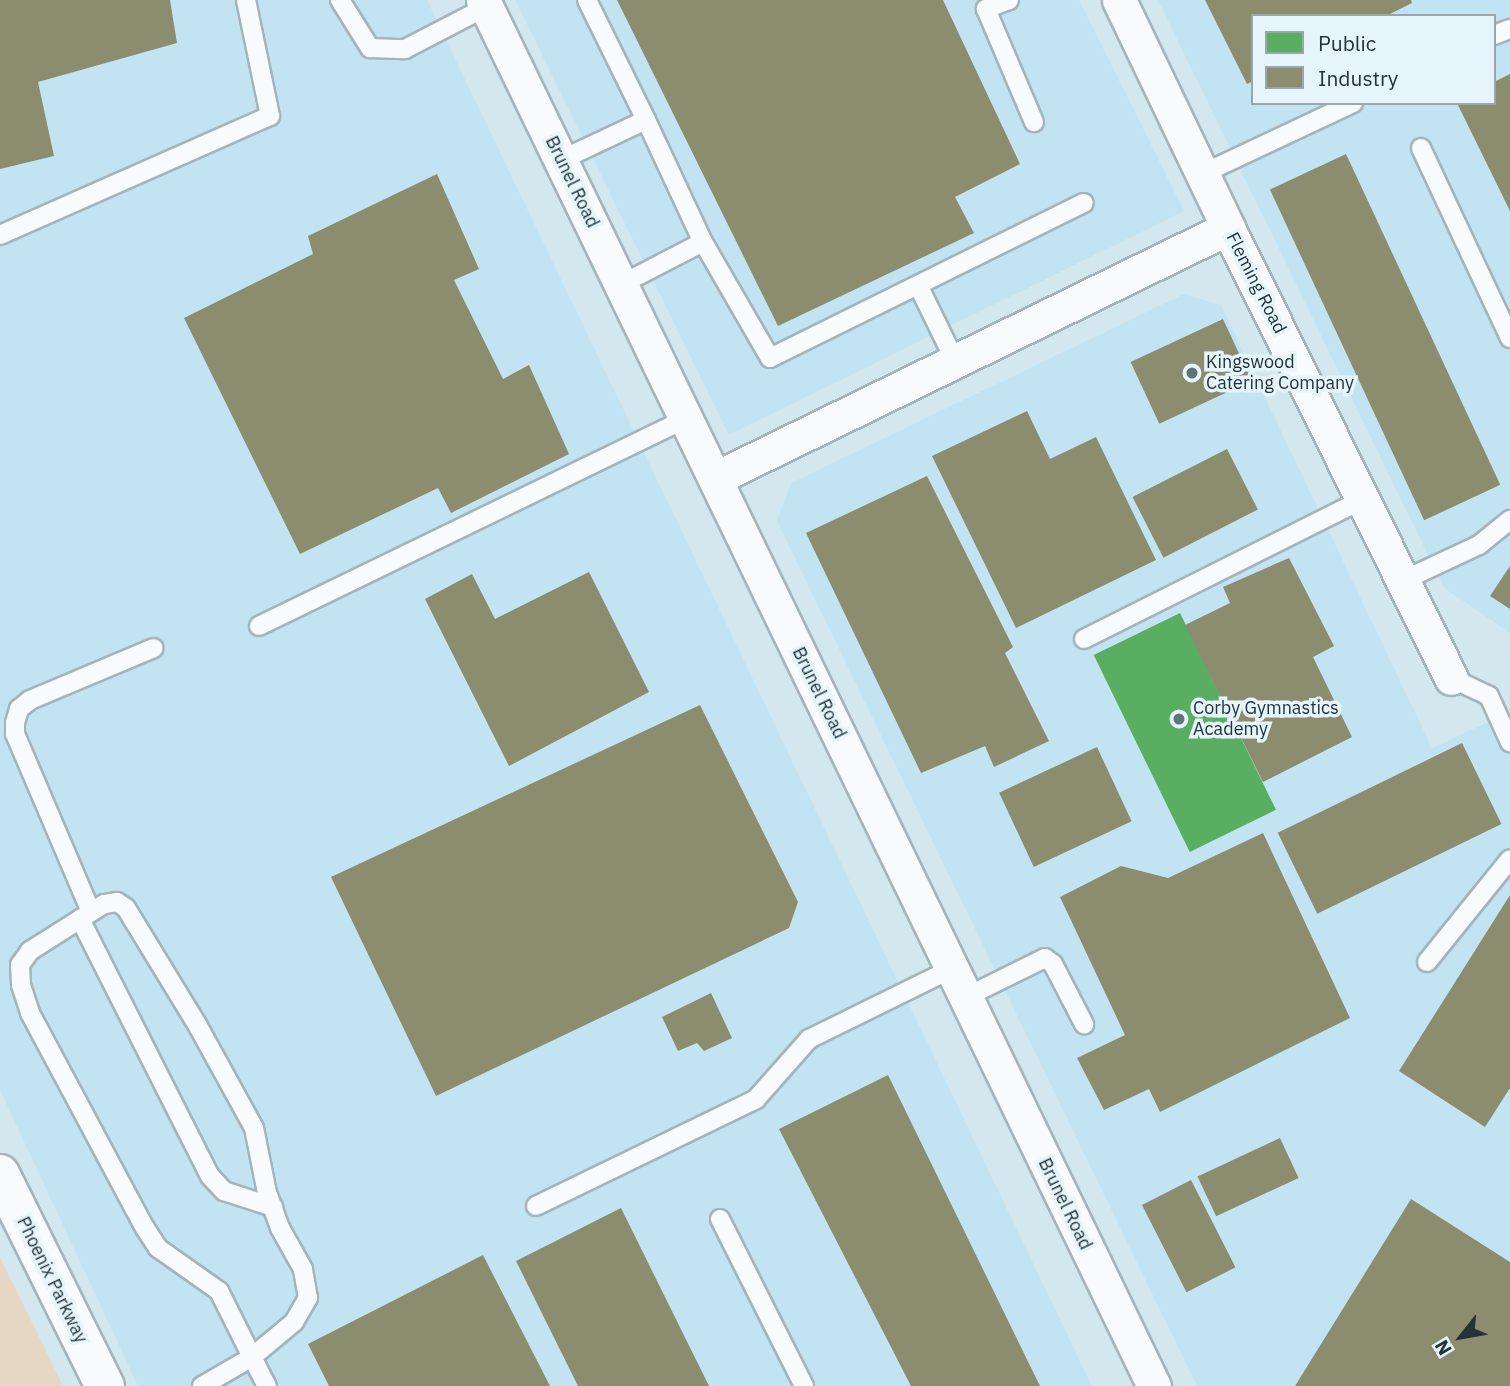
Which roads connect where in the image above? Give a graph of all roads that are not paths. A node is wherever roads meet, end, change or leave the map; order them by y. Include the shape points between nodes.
1 (246, 0) edge
2 (340, 0) edge
3 (587, 0) edge
4 (1009, 0) edge
5 (1119, 0) edge
6 (485, 4) edge
7 (1349, 105) edge
8 (646, 120) junction
9 (1034, 122) dead end
10 (1421, 148) dead end
11 (561, 160) junction
12 (1202, 174) junction
13 (1084, 203) dead end
14 (1228, 228) junction
15 (0, 235) edge
16 (703, 242) junction
17 (622, 284) junction
18 (918, 285) junction
19 (1510, 338) edge
20 (955, 361) junction
21 (685, 419) junction
22 (716, 478) junction
23 (1363, 499) junction
24 (1510, 520) edge
25 (1404, 580) junction
26 (259, 626) dead end
27 (1084, 639) dead end
28 (155, 648) dead end
29 (1451, 678) joint
30 (7, 724) edge
31 (1510, 742) edge
32 (1510, 859) edge
33 (85, 916) junction
34 (1427, 962) dead end
35 (958, 983) junction
36 (1084, 1024) dead end
37 (0, 1174) edge
38 (536, 1206) dead end
39 (273, 1207) junction
40 (720, 1219) dead end
41 (252, 1357) junction
42 (105, 1386) edge
43 (202, 1386) edge
44 (267, 1386) edge
45 (804, 1386) edge
46 (1154, 1386) edge

1 - 15 lane via 271,116
2 - 6 lane via 370,48 405,49
3 - 8 lane
4 - 9 lane via 986,9
5 - 12 street, Fleming Road
6 - 11 street, Brunel Road
7 - 12 lane
8 - 11 lane
8 - 16 lane
10 - 19 lane
11 - 17 street, Brunel Road
12 - 14 street, Fleming Road
13 - 18 lane
14 - 20 street
14 - 23 street, Fleming Road
16 - 17 lane
16 - 18 lane via 769,358
17 - 21 street, Brunel Road
18 - 20 lane
20 - 22 street
21 - 22 street, Brunel Road
21 - 26 lane
22 - 35 street, Brunel Road
23 - 25 street, Fleming Road
23 - 27 lane
24 - 25 lane via 1479,545
25 - 29 street, Fleming Road
28 - 30 lane via 30,700
29 - 31 lane via 1489,696
30 - 33 lane via 15,734
32 - 34 lane
33 - 39 lane via 210,1175 224,1191
33 - 39 lane via 104,904 117,902 126,908 254,1128
33 - 41 lane via 30,951 20,965 20,985 30,1013 158,1248 219,1291
35 - 36 lane via 1045,958 1053,964
35 - 38 lane via 808,1039 756,1099
35 - 46 street, Brunel Road
37 - 42 main road, Phoenix Parkway
39 - 41 lane via 303,1269 308,1297 293,1322
40 - 45 lane
41 - 43 lane
41 - 44 lane

